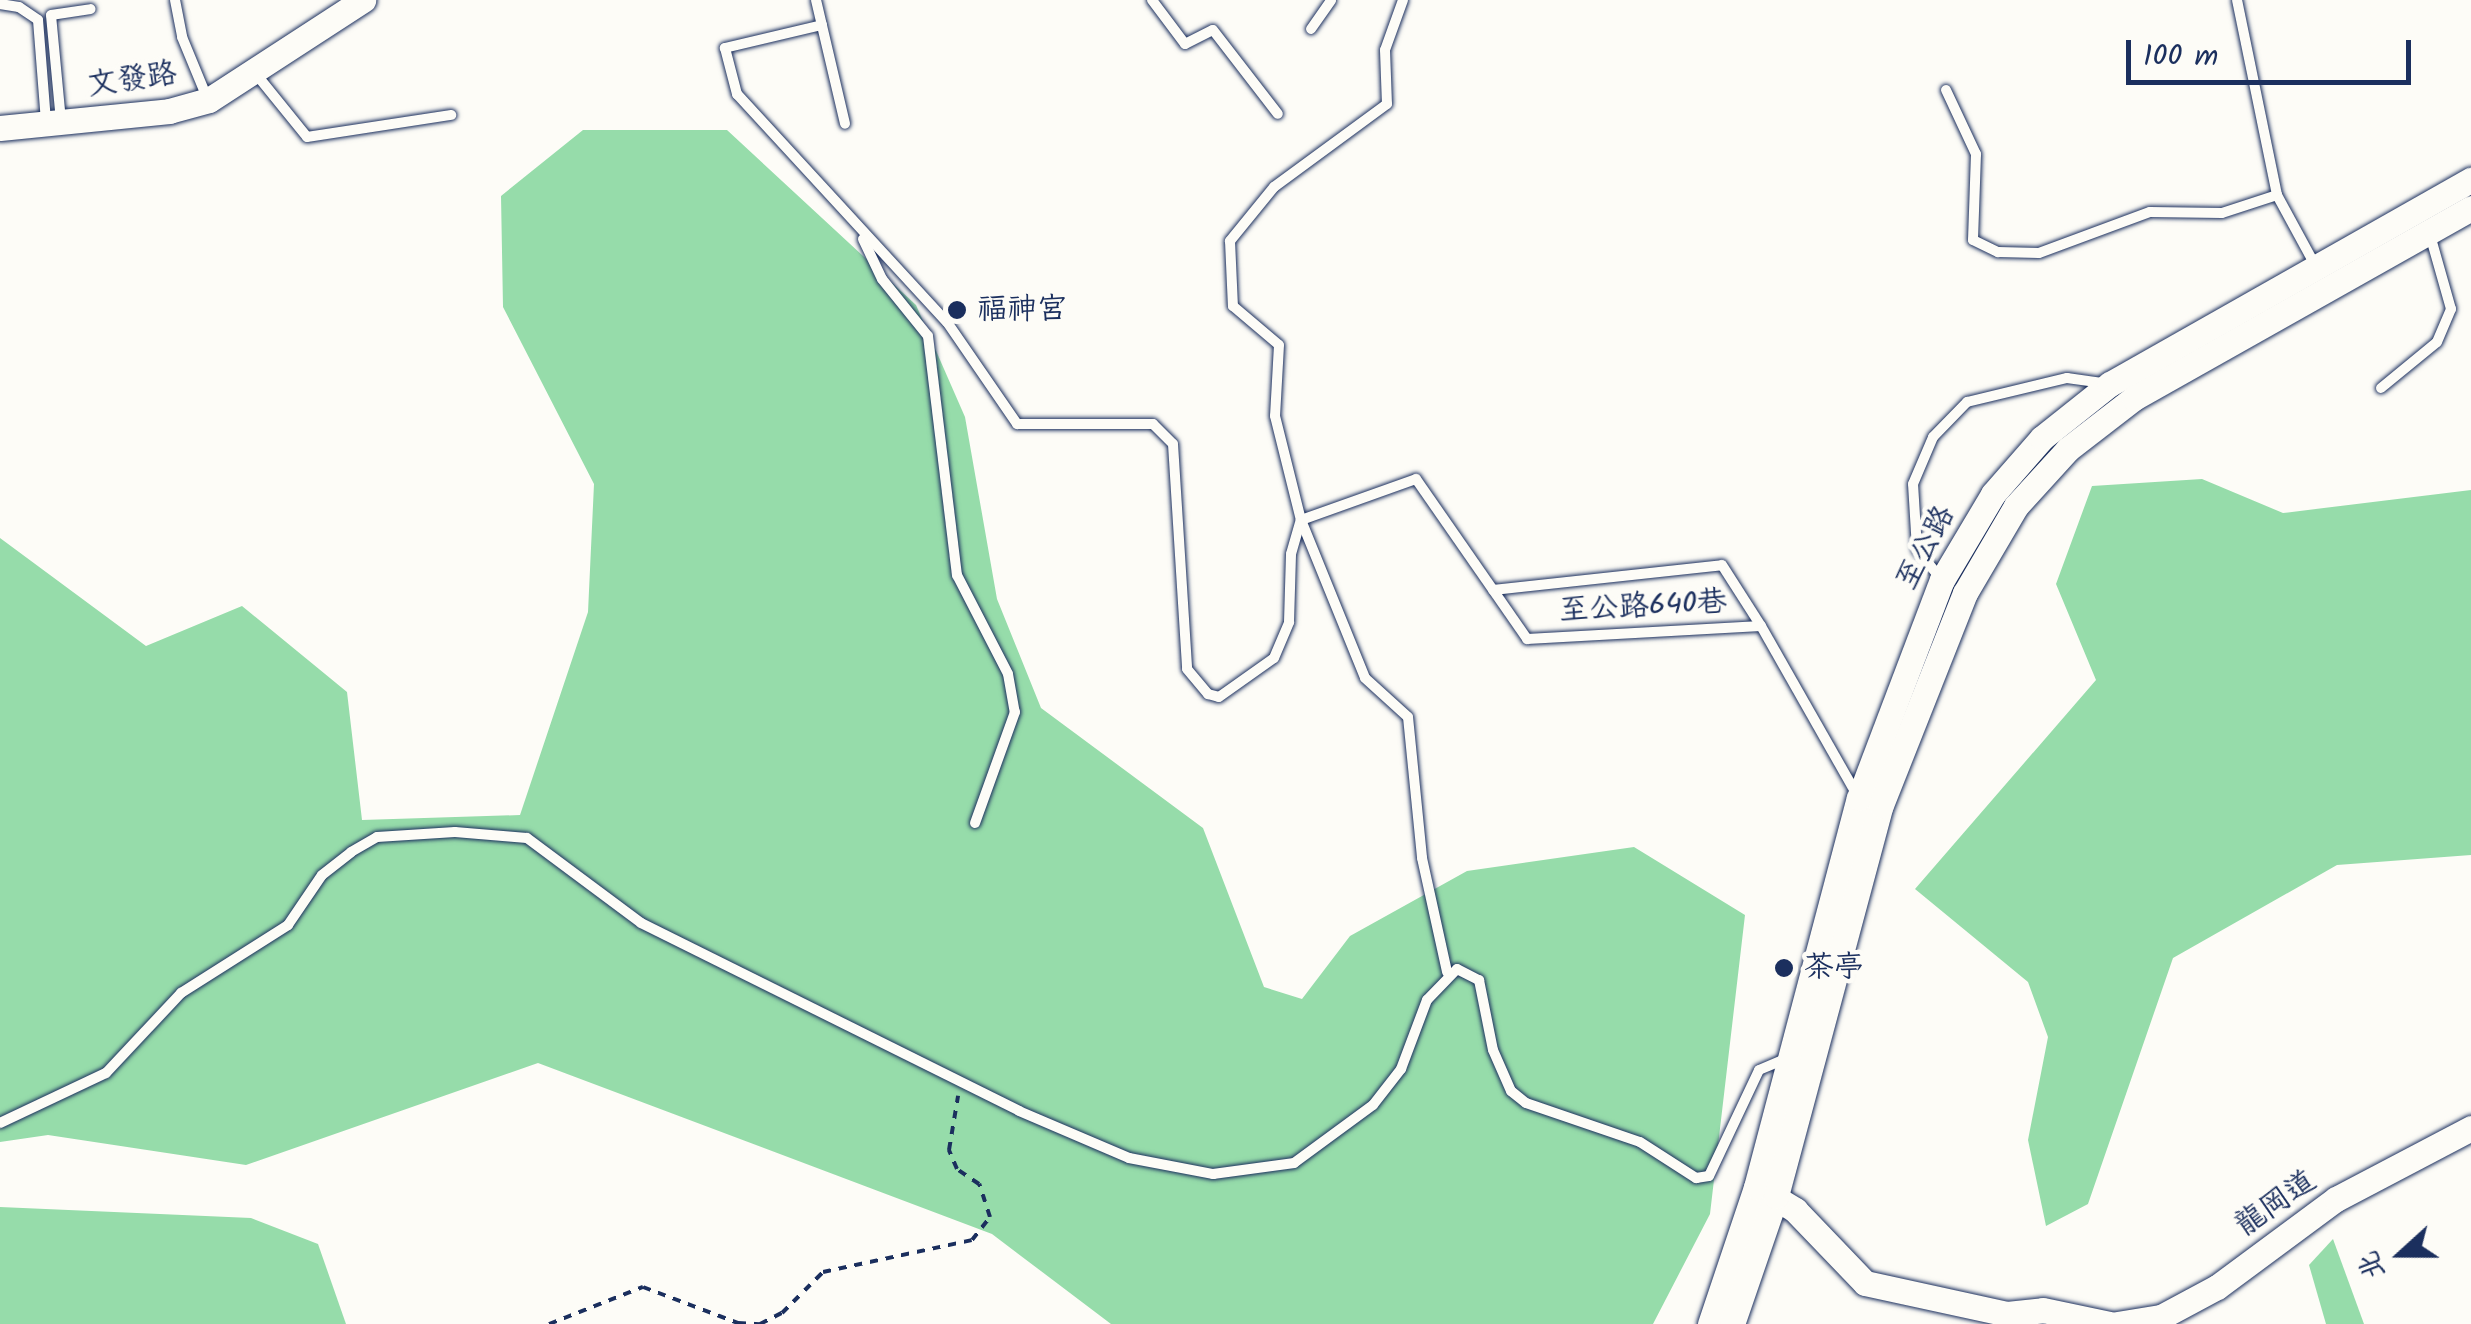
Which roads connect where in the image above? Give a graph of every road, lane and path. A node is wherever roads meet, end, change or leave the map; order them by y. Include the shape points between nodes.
1 (175, 0) edge
2 (363, 0) edge
3 (816, 0) edge
4 (1152, 0) edge
5 (1332, 0) edge
6 (1404, 0) edge
7 (2238, 0) edge
8 (0, 4) edge
9 (91, 9) dead end
10 (822, 24) junction
11 (1311, 29) dead end
12 (256, 74) junction
13 (1946, 90) dead end
14 (208, 100) junction
15 (452, 114) dead end
16 (1278, 114) dead end
17 (54, 123) junction
18 (844, 124) dead end
19 (0, 128) edge
20 (2471, 180) edge
21 (2277, 196) junction
22 (2471, 208) edge
23 (858, 229) junction
24 (2429, 231) junction
25 (2321, 276) junction
26 (2110, 384) junction
27 (2382, 388) dead end
28 (1301, 520) junction
29 (1954, 586) junction
30 (1493, 590) junction
31 (1760, 626) junction
32 (1870, 802) junction
33 (976, 824) dead end
34 (1447, 972) junction
35 (1787, 1058) junction
36 (1812, 1067) junction
37 (963, 1082) junction
38 (0, 1123) edge
39 (2471, 1128) edge
40 (1766, 1192) junction
41 (549, 1324) edge
42 (1710, 1324) edge
43 (1732, 1324) edge
44 (2114, 1324) edge

1 - 14 lane
2 - 12 street, 文發路
3 - 10 lane
4 - 16 lane via 1185,44 1213,30
5 - 11 lane
6 - 28 lane via 1386,50 1386,104 1274,187 1230,241 1233,306 1279,345 1276,416
7 - 21 lane
8 - 17 lane via 38,20
9 - 17 lane via 51,14
10 - 18 lane
10 - 23 lane via 725,48 725,62 737,94 770,136
12 - 14 street, 文發路
12 - 15 lane via 307,136
13 - 21 lane via 1976,154 1973,240 1998,252 2038,253 2150,212 2222,213
14 - 17 street, 文發路
17 - 19 street, 文發路
20 - 25 street, 至公路
21 - 25 lane
22 - 24 street, 至公路
23 - 28 lane via 948,322 1018,424 1153,424 1172,444 1187,668 1208,694 1219,697 1274,658 1289,622 1291,554
23 - 33 lane via 882,279 928,336 957,576 1008,674 1015,712
24 - 25 street, 至公路
24 - 27 lane via 2450,309 2436,342
25 - 26 street, 至公路
25 - 29 street, 至公路 via 2068,449
26 - 29 street, 至公路 via 2042,438 1993,494
26 - 29 lane via 2067,378 1967,402 1933,438 1913,484 1917,548
28 - 30 lane, 至公路640巷 via 1416,479
28 - 34 lane via 1365,678 1408,717 1422,858
29 - 32 street, 至公路
30 - 31 lane, 至公路640巷 via 1526,638
30 - 31 lane via 1722,565
31 - 32 lane, 至公路640巷
32 - 35 street, 至公路
32 - 36 street, 至公路
34 - 35 lane via 1468,971 1479,980 1493,1050 1510,1091 1526,1103 1640,1142 1696,1178 1709,1176 1759,1070
34 - 37 lane via 1428,1000 1401,1068 1373,1105 1294,1163 1213,1174 1129,1158
35 - 36 lane
35 - 40 street, 至公路
36 - 40 street, 至公路
37 - 38 lane via 641,923 528,838 394,834 377,837 322,876 288,925 180,993 106,1073
37 - 41 path via 948,1150 957,1170 978,1184 990,1216 972,1240 824,1272 782,1313 760,1324 738,1323 643,1287
39 - 44 street, 龍岡道 via 2336,1200 2206,1294 2161,1316
40 - 42 street
40 - 43 street
40 - 44 street, 龍岡道 via 1865,1283 2007,1314 2042,1310

